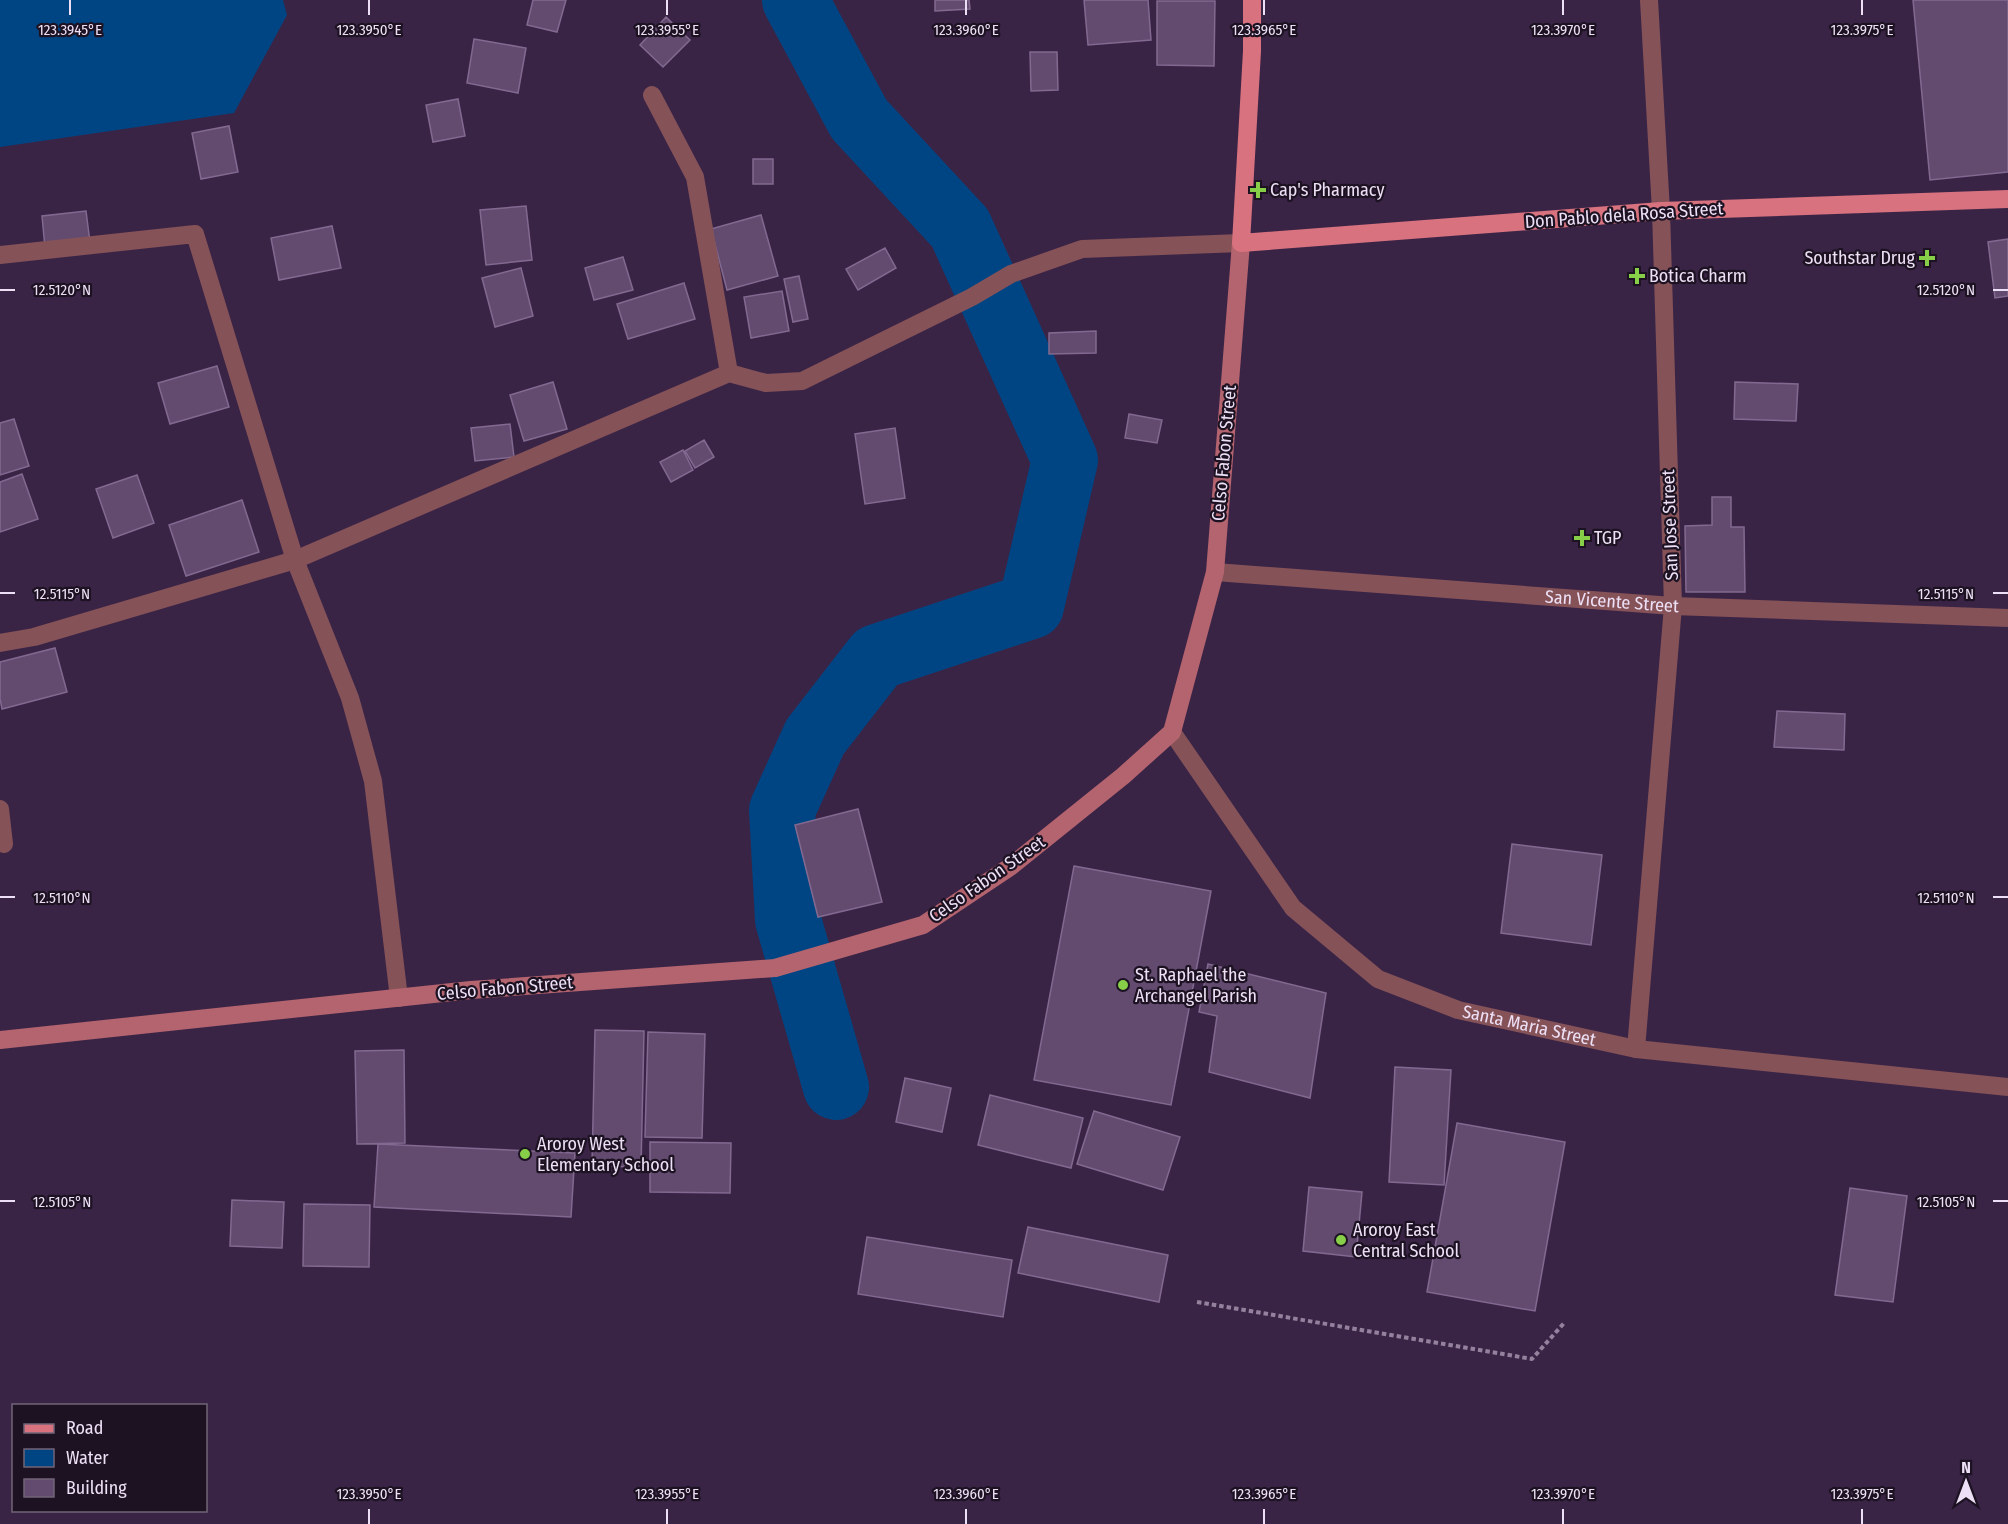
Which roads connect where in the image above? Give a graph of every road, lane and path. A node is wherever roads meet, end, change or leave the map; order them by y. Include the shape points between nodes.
1 (1252, 0) edge
2 (1649, 0) edge
3 (652, 95) dead end
4 (2008, 199) edge
5 (1661, 210) junction
6 (1241, 243) junction
7 (0, 255) edge
8 (729, 373) junction
9 (295, 560) junction
10 (1215, 572) junction
11 (1673, 606) junction
12 (2008, 618) edge
13 (0, 643) edge
14 (1172, 732) junction
15 (0, 809) edge
16 (4, 844) dead end
17 (399, 998) junction
18 (0, 1040) edge
19 (1636, 1049) junction
20 (2008, 1087) edge
21 (1197, 1302) dead end
22 (1565, 1322) dead end

1 - 6 main road, Celso Fabon Street
2 - 5 street, San Jose Street
3 - 8 street via 695,177
4 - 5 main road, Don Pablo dela Rosa Street
5 - 6 main road, Don Pablo dela Rosa Street
5 - 11 street, San Jose Street
6 - 8 street via 1082,249 1011,274 802,381 766,383
6 - 10 main road, Celso Fabon Street
7 - 9 street via 195,234
8 - 9 street
9 - 13 street via 34,637
9 - 17 street via 350,698 373,781
10 - 11 street, San Vicente Street
10 - 14 main road, Celso Fabon Street
11 - 12 street, San Vicente Street
11 - 19 street, San Jose Street
14 - 17 main road, Celso Fabon Street via 1010,867 923,925 775,968
14 - 19 street, Santa Maria Street via 1293,908 1378,979 1458,1010
15 - 16 street
17 - 18 main road, Celso Fabon Street
19 - 20 street, Santa Maria Street
21 - 22 path via 1532,1359

